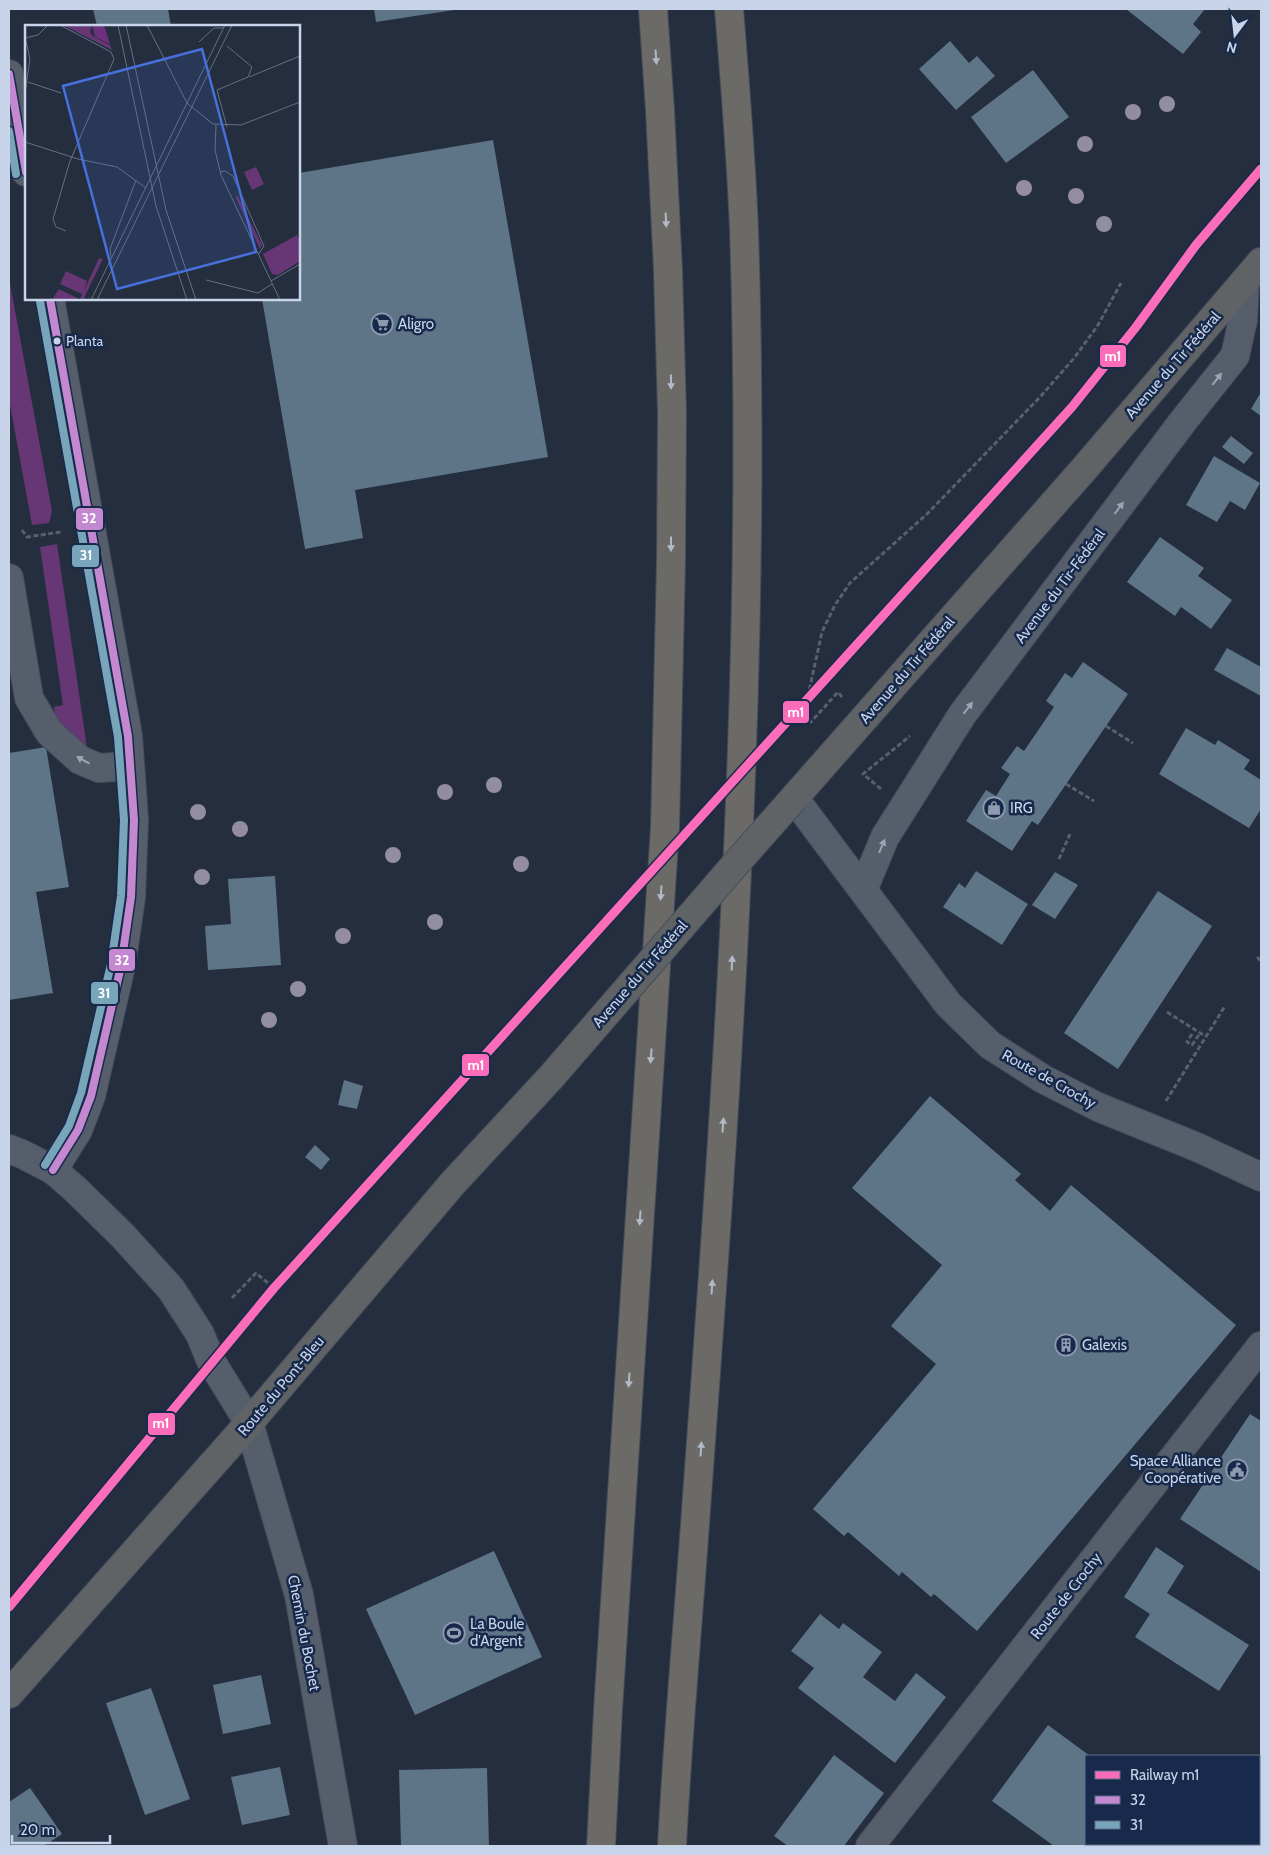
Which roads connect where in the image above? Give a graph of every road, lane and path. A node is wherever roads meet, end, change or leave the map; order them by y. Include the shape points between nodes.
1 (653, 9) edge
2 (729, 9) edge
3 (9, 74) edge
4 (25, 166) edge
5 (1253, 272) edge
6 (1121, 283) dead end
7 (50, 300) edge
8 (22, 530) dead end
9 (61, 532) dead end
10 (9, 578) edge
11 (838, 692) dead end
12 (1106, 726) dead end
13 (1133, 744) dead end
14 (130, 766) junction
15 (1066, 784) dead end
16 (794, 798) junction
17 (1094, 800) dead end
18 (1070, 834) dead end
19 (1059, 859) dead end
20 (863, 890) junction
21 (1257, 957) dead end
22 (1261, 961) edge
23 (1224, 1006) dead end
24 (1167, 1012) dead end
25 (1200, 1033) junction
26 (1192, 1034) dead end
27 (1205, 1036) junction
28 (552, 1076) joint
29 (1162, 1107) dead end
30 (9, 1149) edge
31 (53, 1170) junction
32 (1261, 1176) edge
33 (274, 1288) dead end
34 (232, 1298) dead end
35 (1261, 1346) edge
36 (249, 1423) junction
37 (697, 1498) junction
38 (9, 1694) edge
39 (343, 1846) edge
40 (601, 1846) edge
41 (672, 1846) edge
42 (688, 1846) edge
43 (870, 1846) edge

1 -> 40 highway via 668,260 671,403 665,827
37 -> 2 highway via 730,1007 746,619 748,489 744,244
3 - 4 street
5 - 16 main road, Avenue du Tir Fédéral
20 -> 5 street, Avenue du Tir-Fédéral via 886,837 962,715 1234,356
6 - 11 path via 1076,357 928,514 850,583 834,605 822,632 804,714 810,722
7 - 14 street via 128,736
8 - 9 path via 27,537
14 -> 10 street via 99,768 80,760 49,732 29,698
12 - 13 path
14 - 31 street via 134,820 131,897 121,966 91,1096 78,1130
15 - 17 path
16 - 20 street, Route de Crochy
16 - 28 main road, Avenue du Tir Fédéral, bridge
18 - 19 path
20 - 32 street, Route de Crochy via 948,1004 990,1045 1044,1079 1098,1107
21 - 22 path
23 - 27 path
24 - 25 path
25 - 26 path via 1192,1045 1187,1042
25 - 27 path
27 - 29 path
28 - 36 main road, Route du Pont-Bleu via 453,1183
30 - 31 street
31 - 36 street via 123,1236 171,1289
33 - 34 path via 256,1273
35 - 43 street, Route de Crochy
36 - 38 main road, Route du Pont-Bleu
36 - 39 street, Chemin du Bochet via 299,1595
37 - 41 highway
37 - 42 highway

